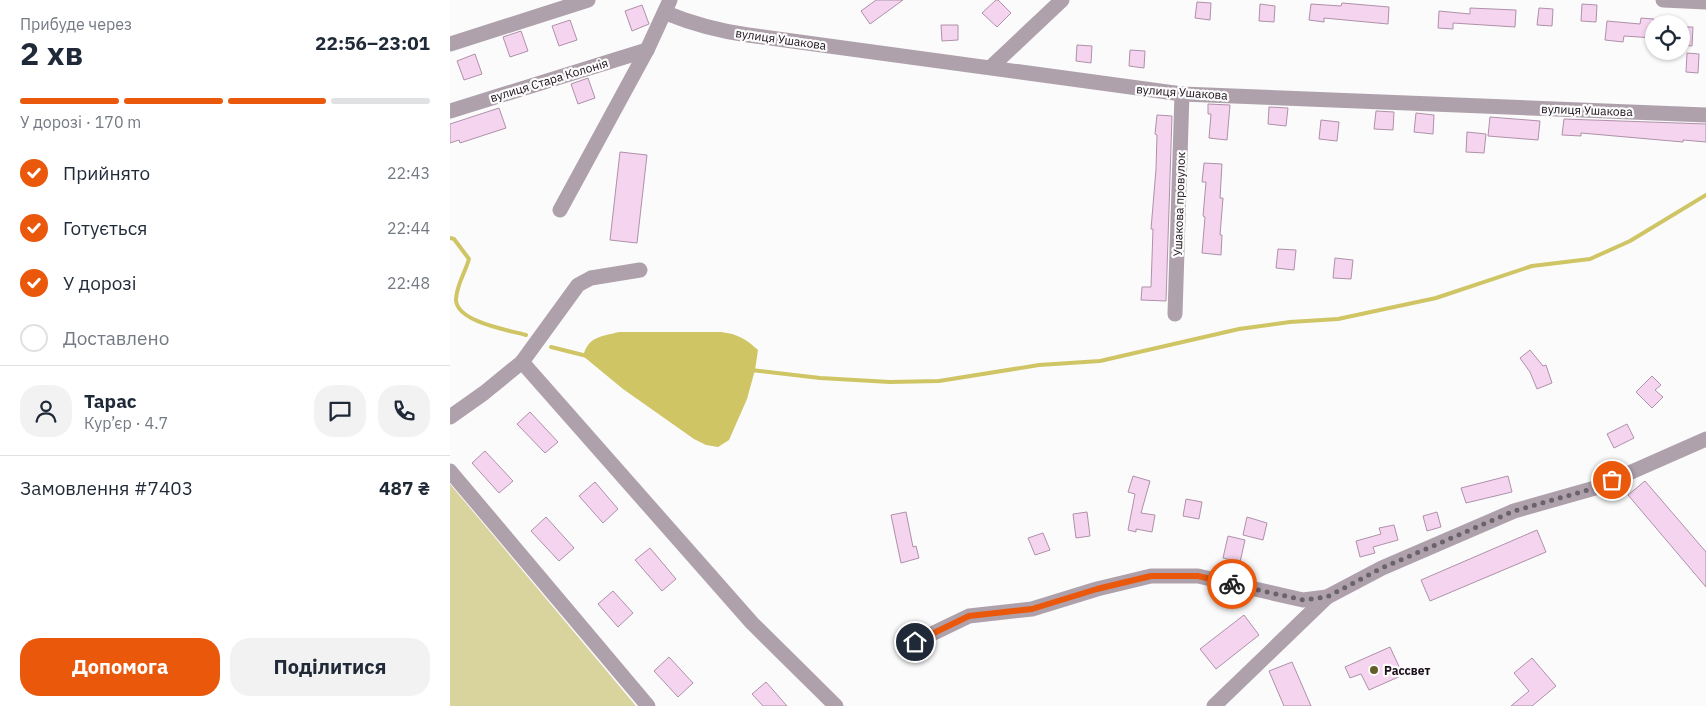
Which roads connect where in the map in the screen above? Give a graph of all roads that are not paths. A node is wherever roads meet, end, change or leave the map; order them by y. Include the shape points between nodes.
1 (588, 0) edge
2 (1062, 0) edge
3 (1663, 0) edge
4 (1706, 2) edge
5 (668, 6) edge
6 (450, 44) edge
7 (647, 50) junction
8 (991, 67) junction
9 (1182, 94) junction
10 (450, 111) edge
11 (1706, 115) edge
12 (560, 210) dead end
13 (640, 270) dead end
14 (1175, 314) dead end
15 (522, 362) junction
16 (450, 417) edge
17 (1706, 439) edge
18 (450, 472) edge
19 (1327, 597) junction
20 (915, 642) dead end
21 (648, 706) edge
22 (836, 706) edge
23 (1214, 706) edge

1 - 6 street
2 - 8 street
3 - 4 street
5 - 7 street
5 - 8 street, вулиця Ушакова via 691,23 716,30
7 - 10 street, вулиця Стара Колонія
7 - 12 street
8 - 9 street, вулиця Ушакова
9 - 11 street, вулиця Ушакова
9 - 14 street, Ушакова провулок
13 - 15 street via 591,278 578,285
15 - 16 street
15 - 22 street via 752,623
17 - 19 street via 1595,488 1514,511 1382,568
18 - 21 street
19 - 20 street via 1303,600 1198,576 1151,576 1032,609 969,616
19 - 23 street

